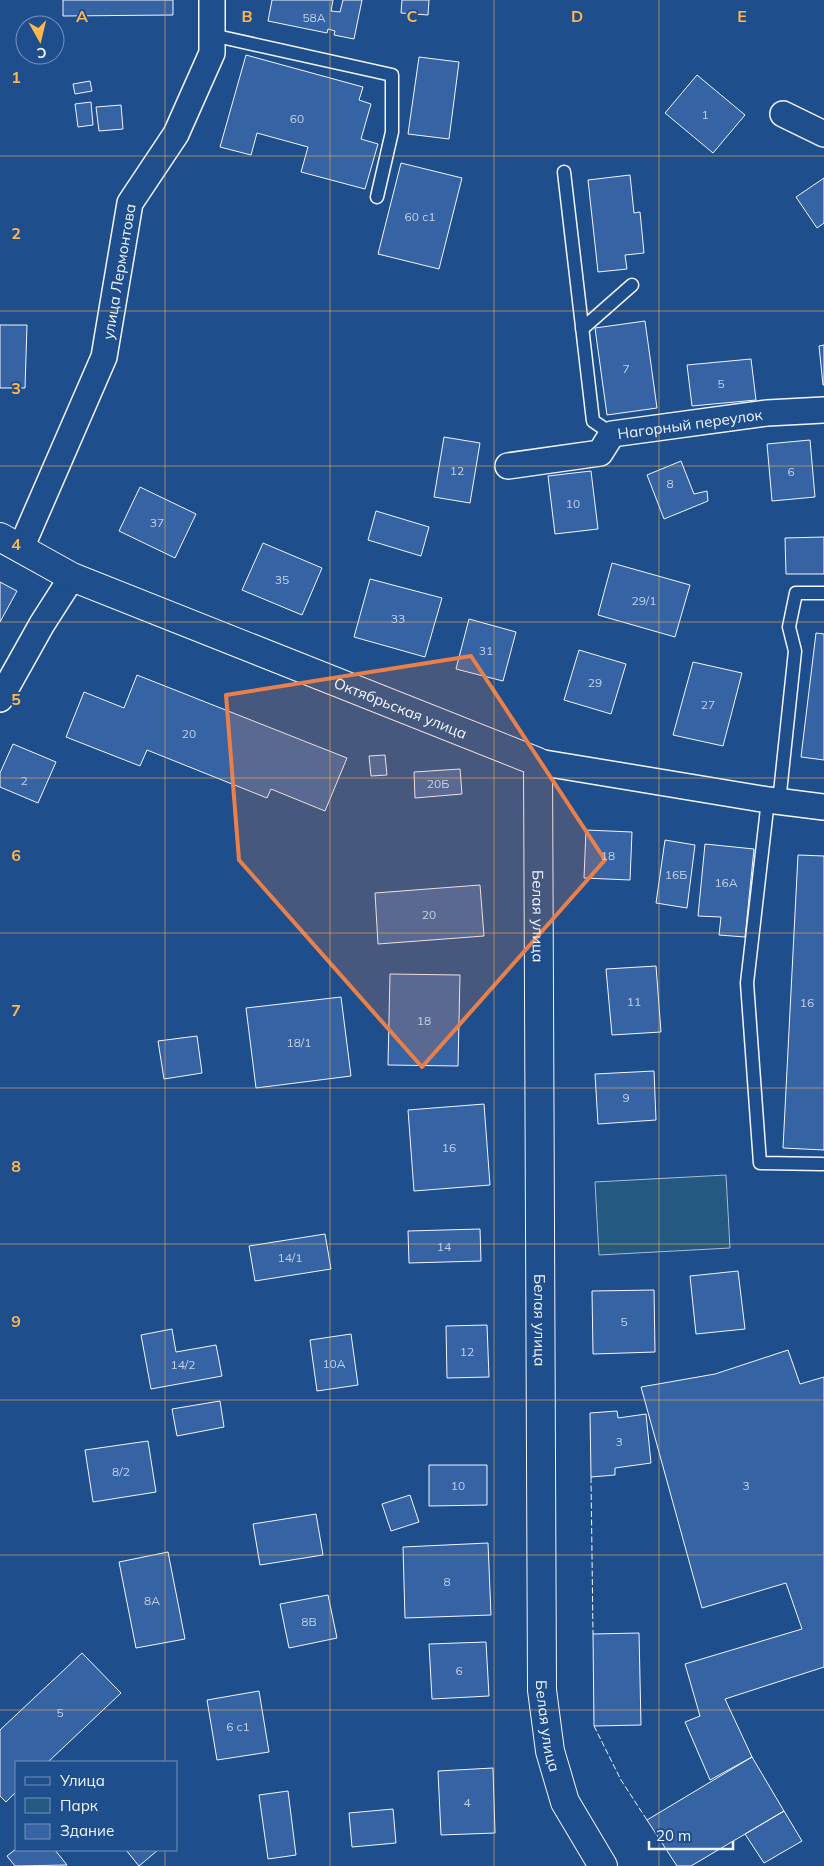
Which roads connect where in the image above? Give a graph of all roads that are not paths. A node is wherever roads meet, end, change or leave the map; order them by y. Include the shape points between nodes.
1 (212, 0) edge
2 (212, 35) junction
3 (783, 114) dead end
4 (824, 134) edge
5 (564, 172) dead end
6 (377, 198) dead end
7 (632, 285) dead end
8 (582, 329) junction
9 (824, 410) edge
10 (612, 434) junction
11 (508, 466) dead end
12 (11, 542) edge
13 (72, 576) junction
14 (824, 593) edge
15 (0, 699) edge
16 (538, 762) junction
17 (774, 801) junction
18 (824, 807) edge
19 (822, 1164) dead end
20 (603, 1866) edge

1 - 2 street, улица Лермонтова
2 - 6 lane via 392,75 392,132
2 - 12 street, улица Лермонтова via 212,53 176,134 130,203 104,358
3 - 4 street
5 - 8 lane
7 - 8 lane
8 - 10 lane via 593,421
9 - 10 street, Нагорный переулок via 767,413
10 - 11 street, Нагорный переулок via 600,453
12 - 13 street, Октябрьская улица
13 - 15 street
13 - 16 street, Октябрьская улица
14 - 17 lane via 796,593 789,627 795,651
16 - 17 street, Октябрьская улица
16 - 20 street, Белая улица via 542,1690 550,1750 565,1802
17 - 18 street, Октябрьская улица
17 - 19 lane via 747,983 760,1162

